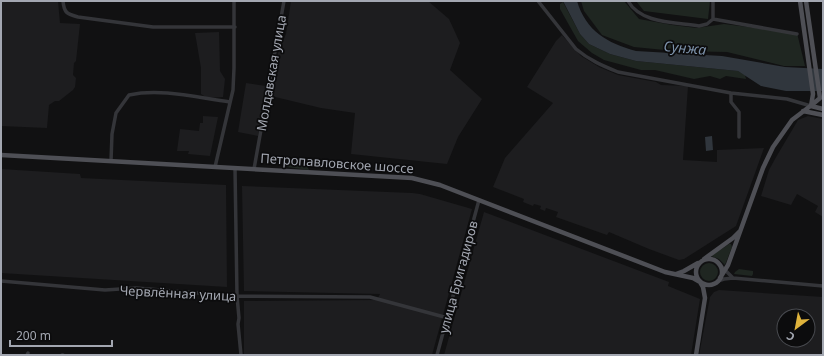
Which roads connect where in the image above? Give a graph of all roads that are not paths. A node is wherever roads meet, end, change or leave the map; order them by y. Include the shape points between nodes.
1 (63, 1) edge
2 (234, 1) edge
3 (284, 1) edge
4 (538, 1) edge
5 (628, 1) edge
6 (713, 1) edge
7 (800, 1) edge
8 (806, 1) edge
9 (712, 19) junction
10 (235, 27) junction
11 (797, 34) dead end
12 (730, 92) junction
13 (820, 95) junction
14 (230, 102) junction
15 (823, 104) edge
16 (811, 106) junction
17 (823, 109) edge
18 (803, 111) junction
19 (822, 115) edge
20 (739, 138) dead end
21 (1, 155) edge
22 (111, 161) junction
23 (214, 166) junction
24 (235, 168) junction
25 (254, 169) junction
26 (479, 200) junction
27 (741, 231) junction
28 (701, 261) junction
29 (721, 266) junction
30 (725, 271) junction
31 (676, 274) junction
32 (733, 278) junction
33 (1, 281) edge
34 (718, 281) junction
35 (700, 282) junction
36 (823, 286) edge
37 (237, 296) junction
38 (705, 298) junction
39 (448, 318) junction
40 (240, 355) edge
41 (437, 355) edge
42 (696, 355) edge

1 - 10 street via 63,8 68,14 78,17 153,27
2 - 10 street
3 - 25 street, Молдавская улица
4 - 12 street via 576,49 598,64 618,72
5 - 9 street via 639,14 651,19 699,26 707,24
6 - 9 street
7 - 16 main road via 814,94
8 - 13 main road
9 - 11 street
10 - 14 street
12 - 16 street via 787,99
12 - 20 street via 732,102 739,112
13 - 15 main road
13 - 16 main road
14 - 22 street via 167,94 129,95 116,113
14 - 23 street
16 - 17 main road
16 - 18 main road
16 - 19 main road
18 - 19 main road
18 - 27 main road via 792,120 773,147
21 - 22 main road, Петропавловское шоссе
22 - 23 main road, Петропавловское шоссе
23 - 24 main road, Петропавловское шоссе
24 - 25 main road, Петропавловское шоссе
24 - 37 street
25 - 26 main road, Петропавловское шоссе via 412,178 440,185
26 - 31 main road, Петропавловское шоссе
26 - 39 street, улица Бригадиров
27 - 28 main road
27 - 30 main road
28 - 29 main road via 711,259
28 - 31 main road
28 - 35 main road via 695,275
29 - 30 street
29 - 34 main road
30 - 32 street
30 - 34 main road
31 - 35 main road, Петропавловское шоссе
32 - 34 street
32 - 36 street
33 - 37 street, Червлённая улица via 105,290 136,288 210,294 216,297
34 - 35 main road via 706,285
34 - 38 main road
35 - 38 main road via 704,287
37 - 39 street, Червлённая улица via 370,297
37 - 40 street
38 - 42 main road
39 - 41 street, улица Бригадиров

